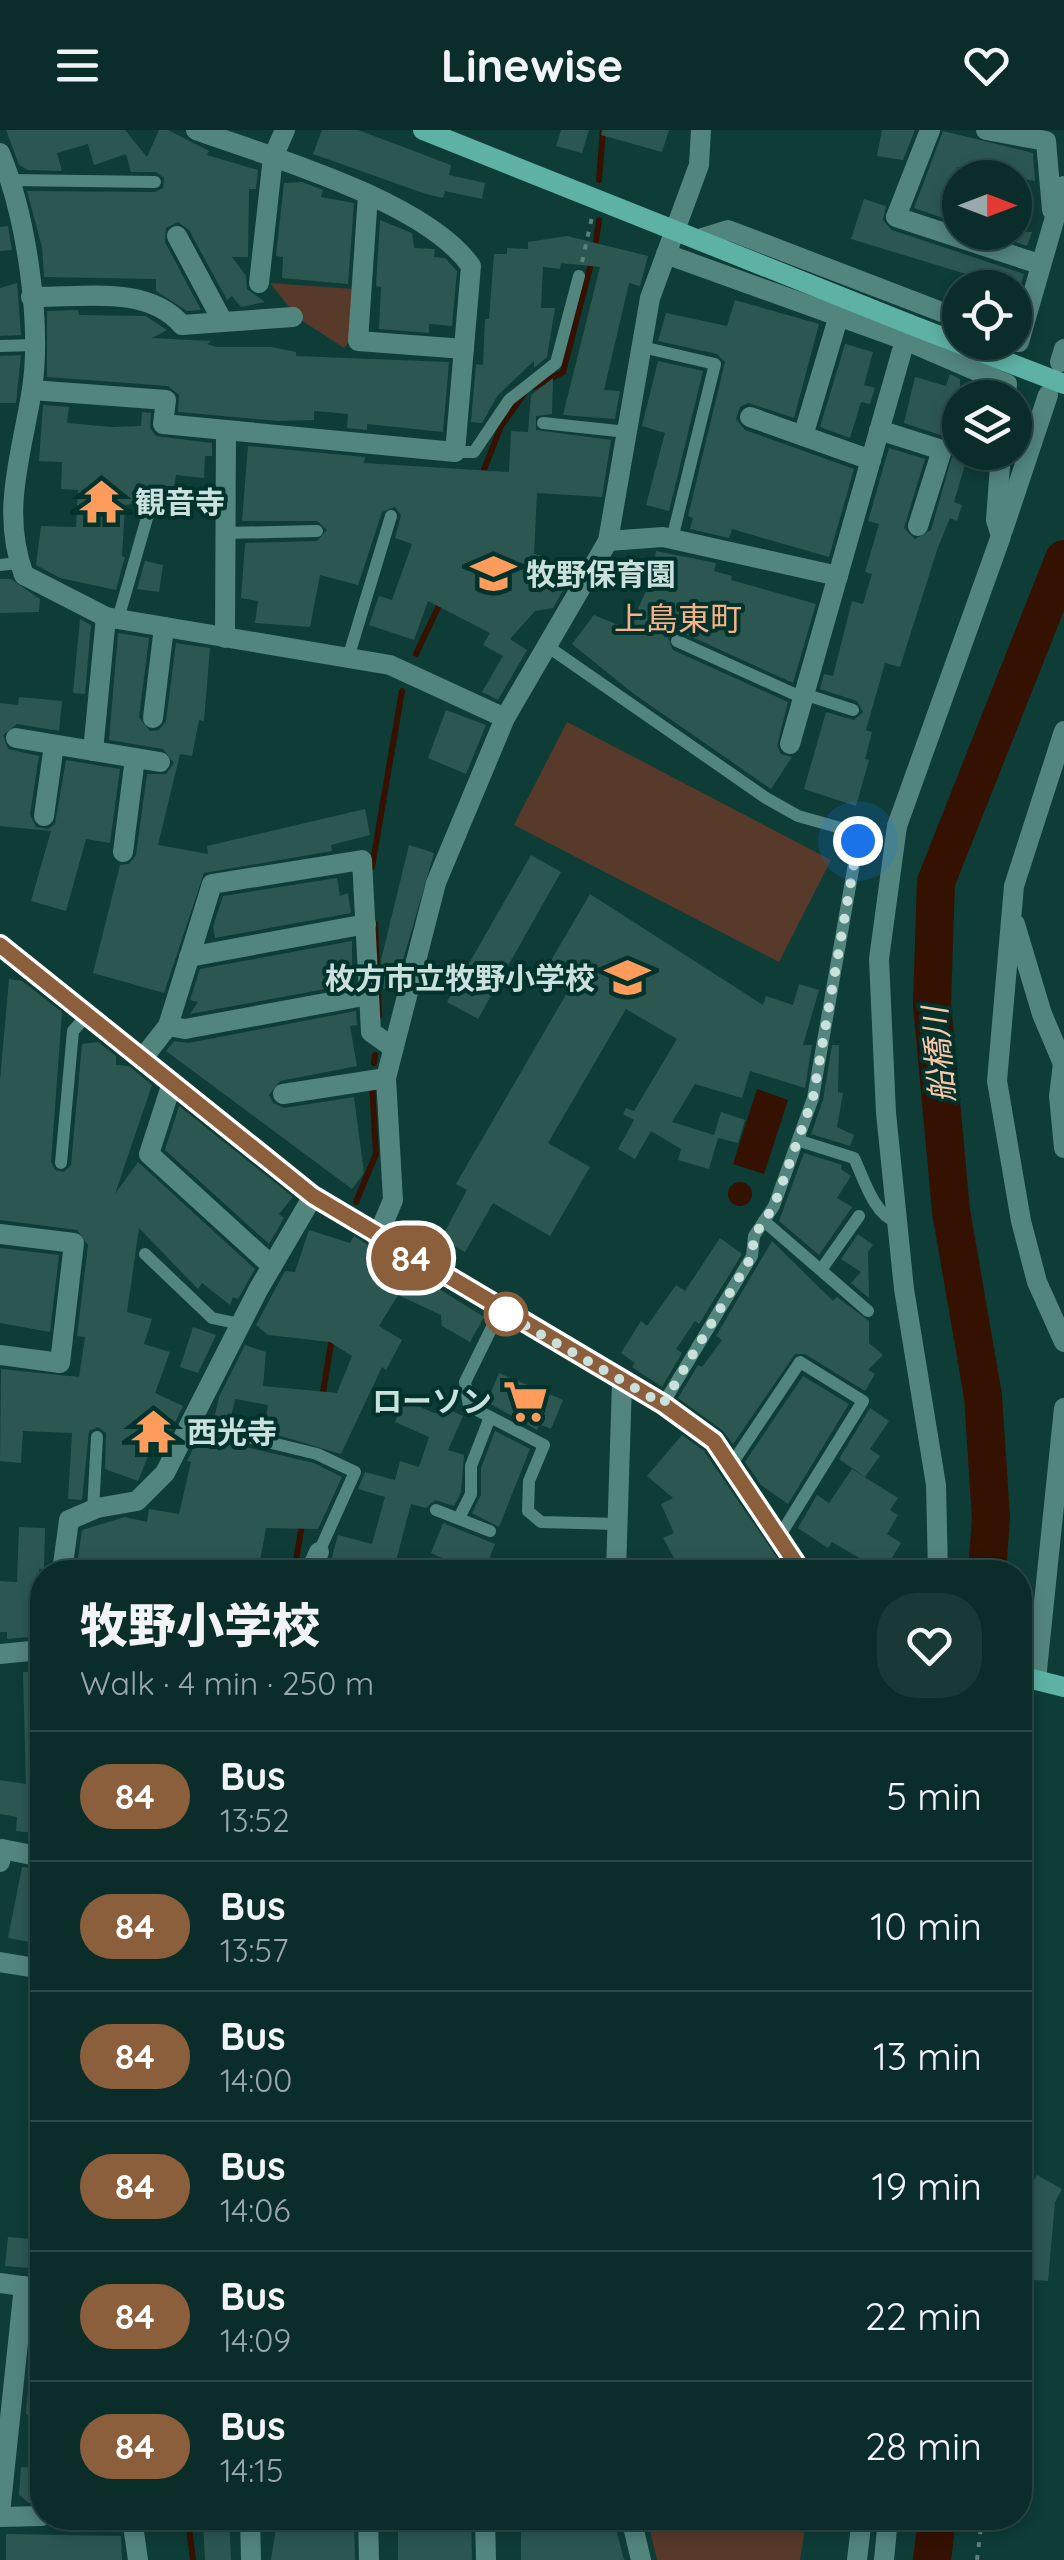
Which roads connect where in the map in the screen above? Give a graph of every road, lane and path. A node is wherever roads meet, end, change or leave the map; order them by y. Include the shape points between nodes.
1 (196, 130) edge
2 (285, 130) edge
3 (423, 130) edge
4 (702, 130) edge
5 (930, 130) edge
6 (986, 130) edge
7 (0, 153) edge
8 (274, 158) junction
9 (11, 180) junction
10 (155, 182) dead end
11 (1064, 186) edge
12 (368, 195) junction
13 (593, 198) junction
14 (1052, 217) junction
15 (676, 231) junction
16 (177, 236) dead end
17 (699, 240) junction
18 (666, 254) junction
19 (1039, 264) junction
20 (766, 265) junction
21 (726, 275) junction
22 (579, 276) joint
23 (259, 283) dead end
24 (1032, 288) edge
25 (31, 298) junction
26 (942, 313) edge
27 (839, 315) junction
28 (293, 316) dead end
29 (223, 322) junction
30 (907, 332) junction
31 (34, 344) junction
32 (0, 346) edge
33 (642, 346) junction
34 (464, 349) junction
35 (988, 380) edge
36 (1056, 389) edge
37 (32, 390) junction
38 (750, 417) dead end
39 (543, 424) dead end
40 (226, 430) junction
41 (880, 430) junction
42 (627, 432) junction
43 (802, 436) junction
44 (455, 452) junction
45 (871, 460) junction
46 (1000, 470) edge
47 (149, 511) dead end
48 (3, 515) edge
49 (391, 516) dead end
50 (918, 526) dead end
51 (317, 531) dead end
52 (226, 533) junction
53 (1000, 536) junction
54 (672, 538) junction
55 (608, 541) junction
56 (8, 564) edge
57 (838, 576) junction
58 (112, 618) junction
59 (164, 628) junction
60 (225, 638) junction
61 (677, 641) dead end
62 (547, 646) junction
63 (348, 658) junction
64 (804, 696) junction
65 (853, 710) dead end
66 (154, 718) dead end
67 (504, 718) junction
68 (1064, 731) edge
69 (16, 738) dead end
70 (790, 744) dead end
71 (54, 745) junction
72 (93, 751) junction
73 (136, 758) junction
74 (160, 762) dead end
75 (44, 816) dead end
76 (123, 852) dead end
77 (1013, 918) junction
78 (366, 924) junction
79 (0, 945) edge
80 (190, 957) junction
81 (369, 996) junction
82 (87, 1015) junction
83 (168, 1026) junction
84 (392, 1047) junction
85 (142, 1059) junction
86 (1063, 1063) edge
87 (386, 1078) junction
88 (172, 1083) junction
89 (282, 1094) dead end
90 (800, 1141) junction
91 (1064, 1148) edge
92 (61, 1163) dead end
93 (313, 1196) junction
94 (859, 1216) dead end
95 (764, 1221) junction
96 (897, 1222) junction
97 (0, 1234) edge
98 (377, 1238) junction
99 (145, 1254) dead end
100 (272, 1266) junction
101 (821, 1270) junction
102 (500, 1311) junction
103 (868, 1311) dead end
104 (240, 1324) junction
105 (1064, 1342) edge
106 (0, 1355) edge
107 (622, 1383) junction
108 (663, 1404) junction
109 (1064, 1408) edge
110 (490, 1417) junction
111 (190, 1423) junction
112 (97, 1437) dead end
113 (730, 1465) junction
114 (93, 1510) junction
115 (436, 1510) dead end
116 (459, 1518) junction
117 (618, 1524) junction
118 (490, 1531) dead end
119 (779, 1537) junction
120 (319, 1552) joint
121 (64, 1560) edge
122 (315, 1560) edge
123 (616, 1560) edge
124 (791, 1560) edge
125 (938, 1560) edge
126 (1032, 1648) edge
127 (30, 1650) edge
128 (0, 1654) edge
129 (1032, 1679) edge
130 (1064, 1687) edge
131 (30, 1854) edge
132 (0, 1862) edge
133 (0, 1962) edge
134 (30, 1967) edge
135 (0, 2283) edge
136 (30, 2288) edge
137 (30, 2309) edge
138 (0, 2515) edge
139 (30, 2516) edge
140 (134, 2530) edge
141 (250, 2530) edge
142 (368, 2530) edge
143 (486, 2530) edge
144 (634, 2530) edge
145 (861, 2530) edge
146 (887, 2530) edge
147 (981, 2530) edge
148 (138, 2560) edge
149 (250, 2560) edge
150 (369, 2560) edge
151 (486, 2560) edge
152 (641, 2560) edge
153 (857, 2560) edge
154 (884, 2560) edge
155 (977, 2560) edge

1 - 8 street
2 - 8 street
3 - 13 street
4 - 15 street via 700,165
5 - 19 street via 896,217
6 - 14 street via 1046,141
7 - 9 street
8 - 12 street
8 - 23 street
9 - 10 lane
9 - 25 street
11 - 14 street
12 - 34 street via 458,247 472,266
12 - 34 street via 358,341
13 - 15 street
13 - 22 path
14 - 19 street
15 - 17 street
15 - 18 street
16 - 29 street
17 - 20 street
17 - 26 street via 728,230
18 - 21 street
18 - 33 street
19 - 24 street
20 - 21 street
20 - 30 street
21 - 27 street
22 - 44 lane via 556,362 509,400 474,452
25 - 29 street via 147,299 168,308 182,325
25 - 31 street
27 - 30 street
27 - 43 street
28 - 29 street
30 - 35 street
30 - 36 street, bridge
30 - 41 street
31 - 32 lane
31 - 37 street
33 - 42 street
33 - 54 lane via 715,364
34 - 44 street
36 - 53 street
37 - 40 street via 166,400 163,424
37 - 48 street
38 - 43 street
39 - 42 lane
40 - 44 street
40 - 52 street
41 - 45 street
41 - 50 street via 942,450
42 - 55 street
43 - 45 street
45 - 57 street
46 - 53 street
47 - 58 lane
48 - 56 street
49 - 63 lane
51 - 52 lane
52 - 60 street
53 - 96 street via 898,826 879,960
54 - 55 street
54 - 57 street
55 - 62 street
56 - 58 street
57 - 64 street
58 - 59 street
58 - 72 street
59 - 60 street
59 - 66 street
60 - 63 street
61 - 64 lane
62 - 67 street
62 - 90 lane via 766,798 798,816 856,832 813,1098
63 - 67 street via 390,665
64 - 65 lane
64 - 70 street
67 - 84 street via 436,882
68 - 77 street via 1014,886
69 - 71 street
71 - 72 street
71 - 75 street
72 - 73 street
73 - 74 street
73 - 76 street
77 - 86 street
77 - 105 street via 997,1081 1036,1282
78 - 80 street
78 - 80 street via 362,860 212,884
78 - 81 street
79 - 82 street
80 - 83 street
81 - 83 street via 185,1029
81 - 84 street via 371,1032
82 - 85 street
82 - 92 lane via 73,1031
83 - 85 street
84 - 87 street
85 - 88 street
86 - 91 street
87 - 89 street
87 - 98 street via 394,1200
88 - 93 street
88 - 100 street via 150,1154
90 - 95 lane
90 - 96 lane via 854,1158 887,1219
93 - 98 street
93 - 100 street
94 - 101 lane
95 - 101 lane
95 - 108 lane via 736,1284
96 - 125 street via 936,1485
97 - 106 street via 74,1243 60,1363
98 - 102 street
99 - 104 lane via 212,1318
100 - 104 street
101 - 103 lane
102 - 107 street
102 - 110 lane via 465,1382 468,1406
104 - 111 street
107 - 108 street
107 - 117 street
108 - 113 street via 714,1441
109 - 126 street
110 - 116 lane via 471,1466 472,1494
110 - 117 lane via 544,1444 529,1482 528,1512 541,1522
111 - 114 street via 165,1473 138,1501
111 - 120 lane via 317,1454 354,1472
112 - 114 lane
113 - 119 street
113 - 119 lane via 800,1362 863,1402
114 - 121 street via 69,1520
115 - 116 lane
116 - 118 lane
117 - 123 street
119 - 124 street
120 - 122 street
127 - 128 street
129 - 130 street
131 - 132 street via 2,1849
133 - 134 street
135 - 136 street
137 - 138 street
138 - 139 street
140 - 148 street
141 - 149 street
142 - 150 street
143 - 151 street
144 - 152 street
145 - 153 street
146 - 154 street
147 - 155 path

